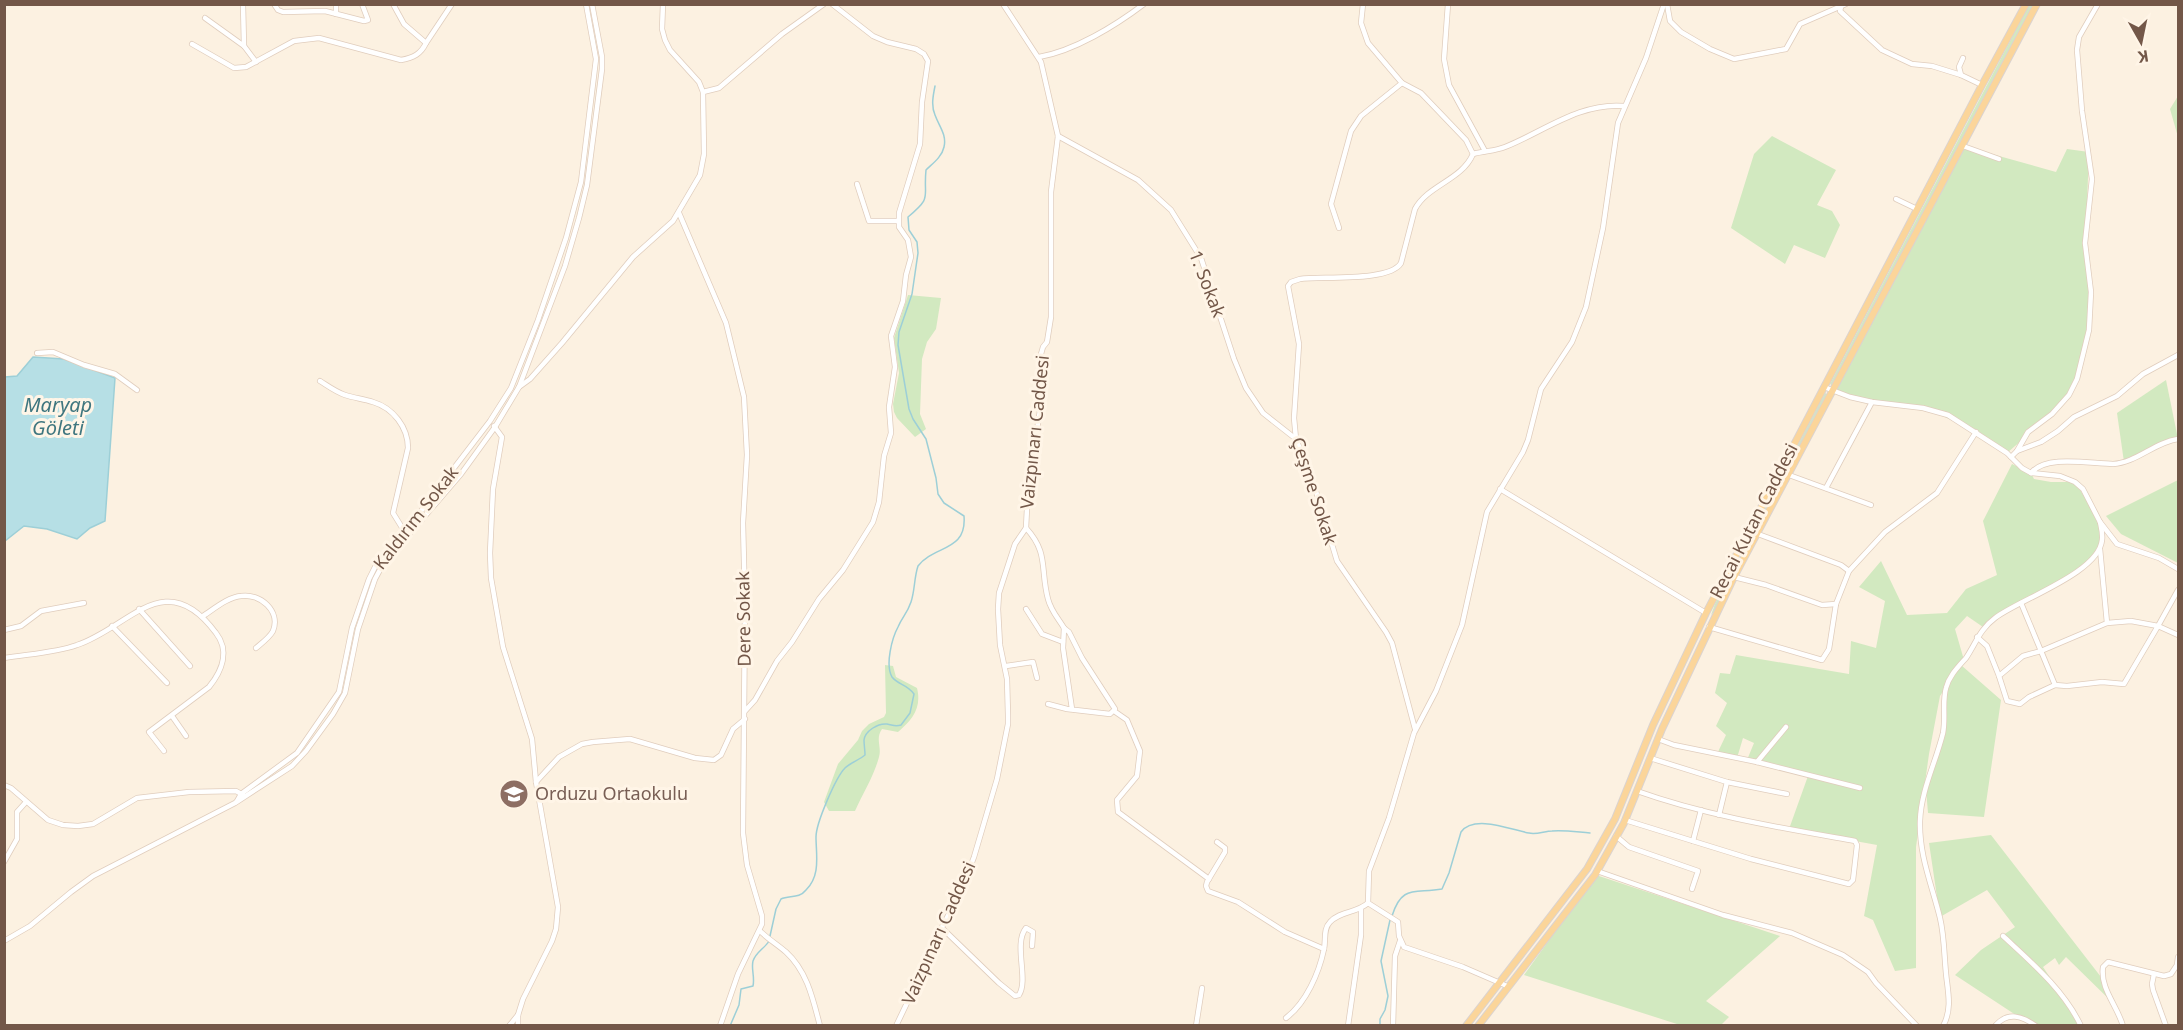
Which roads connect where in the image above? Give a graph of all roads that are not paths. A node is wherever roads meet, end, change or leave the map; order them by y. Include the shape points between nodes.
1 (243, 4) edge
2 (274, 4) edge
3 (336, 4) edge
4 (362, 4) edge
5 (393, 4) edge
6 (452, 4) edge
7 (586, 4) edge
8 (592, 4) edge
9 (663, 4) edge
10 (824, 4) edge
11 (832, 4) edge
12 (1003, 4) edge
13 (1144, 4) edge
14 (1363, 4) edge
15 (1448, 4) edge
16 (1665, 4) edge
17 (2026, 4) edge
18 (2037, 4) edge
19 (2098, 4) edge
20 (1843, 6) edge
21 (336, 14) junction
22 (204, 18) dead end
23 (426, 43) junction
24 (192, 44) dead end
25 (244, 46) junction
26 (1039, 57) junction
27 (1963, 58) dead end
28 (256, 62) junction
29 (1961, 75) junction
30 (1402, 83) junction
31 (1982, 85) junction
32 (703, 92) junction
33 (1624, 106) junction
34 (1058, 136) junction
35 (1963, 146) junction
36 (1485, 151) junction
37 (1473, 154) junction
38 (1999, 159) dead end
39 (857, 184) dead end
40 (1896, 199) dead end
41 (1917, 209) junction
42 (679, 213) junction
43 (898, 221) junction
44 (1338, 228) dead end
45 (37, 353) dead end
46 (2178, 355) edge
47 (320, 381) dead end
48 (519, 387) junction
49 (1824, 387) junction
50 (511, 388) junction
51 (137, 390) dead end
52 (1833, 392) junction
53 (1872, 402) junction
54 (490, 421) junction
55 (495, 427) junction
56 (1976, 432) junction
57 (1296, 439) junction
58 (2178, 439) edge
59 (2017, 451) junction
60 (2011, 457) junction
61 (2031, 473) junction
62 (1789, 475) junction
63 (1500, 489) junction
64 (1826, 489) junction
65 (1871, 505) dead end
66 (2100, 522) junction
67 (1026, 528) junction
68 (407, 534) junction
69 (1758, 534) junction
70 (2100, 549) junction
71 (2178, 569) edge
72 (1849, 571) junction
73 (1734, 577) junction
74 (2178, 590) edge
75 (84, 603) dead end
76 (2021, 603) junction
77 (1836, 604) junction
78 (140, 609) junction
79 (1026, 609) dead end
80 (1707, 613) junction
81 (203, 616) junction
82 (2107, 623) junction
83 (112, 626) junction
84 (2158, 626) junction
85 (1709, 627) junction
86 (1064, 628) junction
87 (4, 630) edge
88 (2178, 635) edge
89 (1977, 637) junction
90 (1063, 642) junction
91 (256, 648) dead end
92 (2041, 651) junction
93 (4, 658) edge
94 (190, 666) dead end
95 (1006, 666) junction
96 (1999, 676) junction
97 (1037, 678) dead end
98 (167, 683) dead end
99 (2055, 686) junction
100 (1048, 704) dead end
101 (1072, 709) junction
102 (1114, 711) junction
103 (745, 712) junction
104 (172, 716) junction
105 (744, 719) junction
106 (1786, 727) dead end
107 (1414, 733) junction
108 (186, 736) dead end
109 (1658, 739) junction
110 (164, 751) dead end
111 (1650, 758) junction
112 (1757, 762) junction
113 (536, 782) junction
114 (1727, 782) junction
115 (4, 785) edge
116 (1860, 788) dead end
117 (1637, 791) junction
118 (1787, 794) dead end
119 (243, 795) junction
120 (26, 802) junction
121 (1701, 810) junction
122 (1719, 814) junction
123 (1625, 820) junction
124 (1616, 836) junction
125 (1693, 841) junction
126 (1217, 842) dead end
127 (4, 862) edge
128 (1597, 871) junction
129 (1209, 879) junction
130 (1692, 889) dead end
131 (1368, 903) junction
132 (1361, 909) junction
133 (942, 928) junction
134 (760, 931) junction
135 (2003, 936) dead end
136 (4, 940) edge
137 (1400, 941) junction
138 (1032, 946) dead end
139 (1324, 949) junction
140 (2178, 957) edge
141 (2154, 974) junction
142 (1498, 982) junction
143 (1508, 986) junction
144 (1202, 988) dead end
145 (518, 1015) junction
146 (1287, 1018) dead end
147 (1943, 1025) edge
148 (509, 1026) edge
149 (518, 1026) edge
150 (720, 1026) edge
151 (820, 1026) edge
152 (896, 1026) edge
153 (1197, 1026) edge
154 (1348, 1026) edge
155 (1392, 1026) edge
156 (1466, 1026) edge
157 (1478, 1026) edge
158 (1917, 1026) edge
159 (1995, 1026) edge
160 (2036, 1026) edge
161 (2081, 1026) edge
162 (2123, 1026) edge
163 (2166, 1026) edge

1 - 25 street
2 - 21 street via 283,12
3 - 21 street
4 - 21 street via 368,20
5 - 23 street via 404,24
6 - 23 street
7 - 50 street, Kaldırım Sokak via 596,59 581,182 556,268
8 - 48 street via 603,58 587,185 565,266
9 - 32 street via 665,40
10 - 32 street via 718,88
11 - 43 street via 873,36 916,49 928,61 920,144
12 - 26 street, Vaizpınarı Caddesi
13 - 26 street via 1072,48
14 - 30 street via 1361,23 1365,39
15 - 36 street via 1444,60 1449,85
16 - 20 street via 1671,21 1681,32 1734,59 1786,49 1800,24
16 - 33 street
17 - 31 main road, Recai Kutan Caddesi
18 - 35 main road, Recai Kutan Caddesi
19 - 59 street via 2079,37 2077,50 2092,179 2085,243 2091,292 2089,330 2069,395 2028,432
20 - 29 street via 1840,11 1882,50 1912,64
22 - 25 street
23 - 28 street via 422,52 401,60 319,38 307,39 294,41
24 - 28 street via 234,68
25 - 28 street
26 - 34 street, Vaizpınarı Caddesi
27 - 29 street
29 - 31 street
30 - 37 street via 1421,93 1466,140
30 - 44 street via 1361,116 1351,131 1331,204
31 - 41 main road, Recai Kutan Caddesi
32 - 42 street, Kaldırım Sokak via 704,160
33 - 36 street via 1581,112 1504,147
33 - 63 street via 1615,135 1603,228 1586,307 1572,342 1542,389 1528,440
34 - 57 street, 1. Sokak via 1132,177 1171,210 1201,258 1234,359 1251,396 1271,421
34 - 67 street, Vaizpınarı Caddesi via 1051,192 1051,317 1041,354 1042,397
35 - 38 street
35 - 52 main road, Recai Kutan Caddesi
36 - 37 street
37 - 57 street, Çeşme Sokak via 1454,176 1419,202 1396,269 1373,275 1307,278 1289,284 1299,344
39 - 43 street via 869,221
40 - 41 street
41 - 49 main road, Recai Kutan Caddesi
42 - 48 street, Kaldırım Sokak via 628,263 562,343
42 - 103 street, Dere Sokak via 726,323 744,397
43 - 103 street via 911,257 903,301 891,336 895,375 889,407 891,433 876,514 851,559 819,599
45 - 51 street via 53,352 115,374
46 - 59 street via 2117,396 2074,417 2041,442
47 - 68 street via 343,394 380,405 396,416 403,427 408,448 393,513
48 - 50 street
48 - 55 street, Kaldırım Sokak
49 - 52 street
49 - 80 main road, Recai Kutan Caddesi
50 - 54 street, Kaldırım Sokak
52 - 53 street
52 - 62 main road, Recai Kutan Caddesi
53 - 56 street via 1932,410
53 - 64 street
54 - 55 street
54 - 68 street, Kaldırım Sokak
55 - 68 street, Kaldırım Sokak via 456,481
55 - 113 street via 502,437 493,489 491,578 503,647 532,739
56 - 60 street
56 - 72 street via 1937,493 1885,532
57 - 107 street, Çeşme Sokak via 1337,561 1392,643
58 - 61 street via 2124,462 2069,461 2041,465
59 - 60 street
60 - 61 street
61 - 66 street via 2075,482 2083,489
62 - 64 street
62 - 69 main road, Recai Kutan Caddesi
63 - 80 street
63 - 107 street via 1484,521 1462,625 1436,692
64 - 65 street
66 - 70 street
66 - 71 street via 2117,544
67 - 86 street via 1040,548 1048,600
67 - 95 street, Vaizpınarı Caddesi via 1015,544 999,593 999,631
68 - 119 street, Kaldırım Sokak via 375,579 340,703 298,760
69 - 72 street
69 - 73 main road, Recai Kutan Caddesi
70 - 76 street via 2080,570
70 - 82 street
72 - 77 street
73 - 77 street via 1822,604
73 - 85 main road, Recai Kutan Caddesi
74 - 84 street
75 - 87 street via 40,611 21,626
76 - 89 street via 1996,616
76 - 92 street
77 - 85 street via 1829,649 1822,660
78 - 81 street via 170,603
78 - 83 street
78 - 94 street
79 - 90 street via 1042,634
80 - 142 main road, Recai Kutan Caddesi via 1653,725 1615,819 1587,869
81 - 91 street via 237,596 261,600 274,614 275,623 272,634
81 - 104 street via 222,643 222,662 209,687
82 - 84 street via 2131,621
82 - 92 street
83 - 93 street via 76,646
83 - 98 street
84 - 88 street
84 - 99 street via 2124,684
85 - 109 main road, Recai Kutan Caddesi
86 - 90 street
86 - 102 street
89 - 96 street via 1987,646
89 - 147 street via 1945,690 1944,724 1920,819 1921,847 1940,918 1945,955 1949,996
90 - 101 street
92 - 96 street via 2023,656
92 - 99 street
95 - 97 street via 1033,662
95 - 133 street, Vaizpınarı Caddesi via 1008,724 997,779 974,857
96 - 99 street via 2007,701 2020,704
100 - 101 street
101 - 102 street via 1110,714
102 - 129 street via 1127,720 1140,751 1137,776 1117,800 1118,812
103 - 105 street, Dere Sokak
104 - 108 street
104 - 110 street via 150,732
105 - 113 street via 714,760 630,739 593,742 558,757
105 - 134 street, Dere Sokak via 743,833 749,874 762,916
106 - 112 street
107 - 131 street via 1369,871
109 - 111 main road, Recai Kutan Caddesi
109 - 112 street
111 - 114 street
111 - 117 main road, Recai Kutan Caddesi
112 - 116 street
113 - 145 street via 558,914 549,948
114 - 118 street
114 - 122 street
115 - 120 street
117 - 121 street
117 - 123 main road, Recai Kutan Caddesi
119 - 120 street via 236,791 189,792 137,798 93,824 78,826 48,820
119 - 136 street, Kaldırım Sokak via 235,803 93,876 30,926
120 - 127 street via 16,812 17,839
121 - 122 street
121 - 125 street
122 - 125 street via 1855,841 1853,880 1849,884
123 - 124 main road, Recai Kutan Caddesi
123 - 125 street
124 - 128 main road, Recai Kutan Caddesi
124 - 130 street via 1629,847 1698,871
126 - 129 street via 1225,852
128 - 143 main road, Recai Kutan Caddesi
128 - 158 street via 1792,933 1843,955 1868,972
129 - 139 street via 1208,891 1238,902 1284,932
131 - 132 street
131 - 137 street via 1395,918
132 - 139 street via 1329,923
132 - 154 street
133 - 138 street via 1015,996 1022,989 1022,935 1026,928 1033,932
133 - 152 street, Vaizpınarı Caddesi
134 - 150 street via 738,974
134 - 151 street via 801,969
135 - 161 street via 2041,972
137 - 142 street via 1409,950
137 - 155 street via 1395,956
139 - 146 street via 1307,994
140 - 141 street via 2171,974
141 - 162 street via 2108,962 2103,967 2105,987
141 - 163 street via 2153,990
142 - 143 street
142 - 156 main road, Recai Kutan Caddesi
143 - 157 main road, Recai Kutan Caddesi
144 - 153 street
145 - 148 street
145 - 149 street
159 - 160 street via 2005,1017 2016,1016

